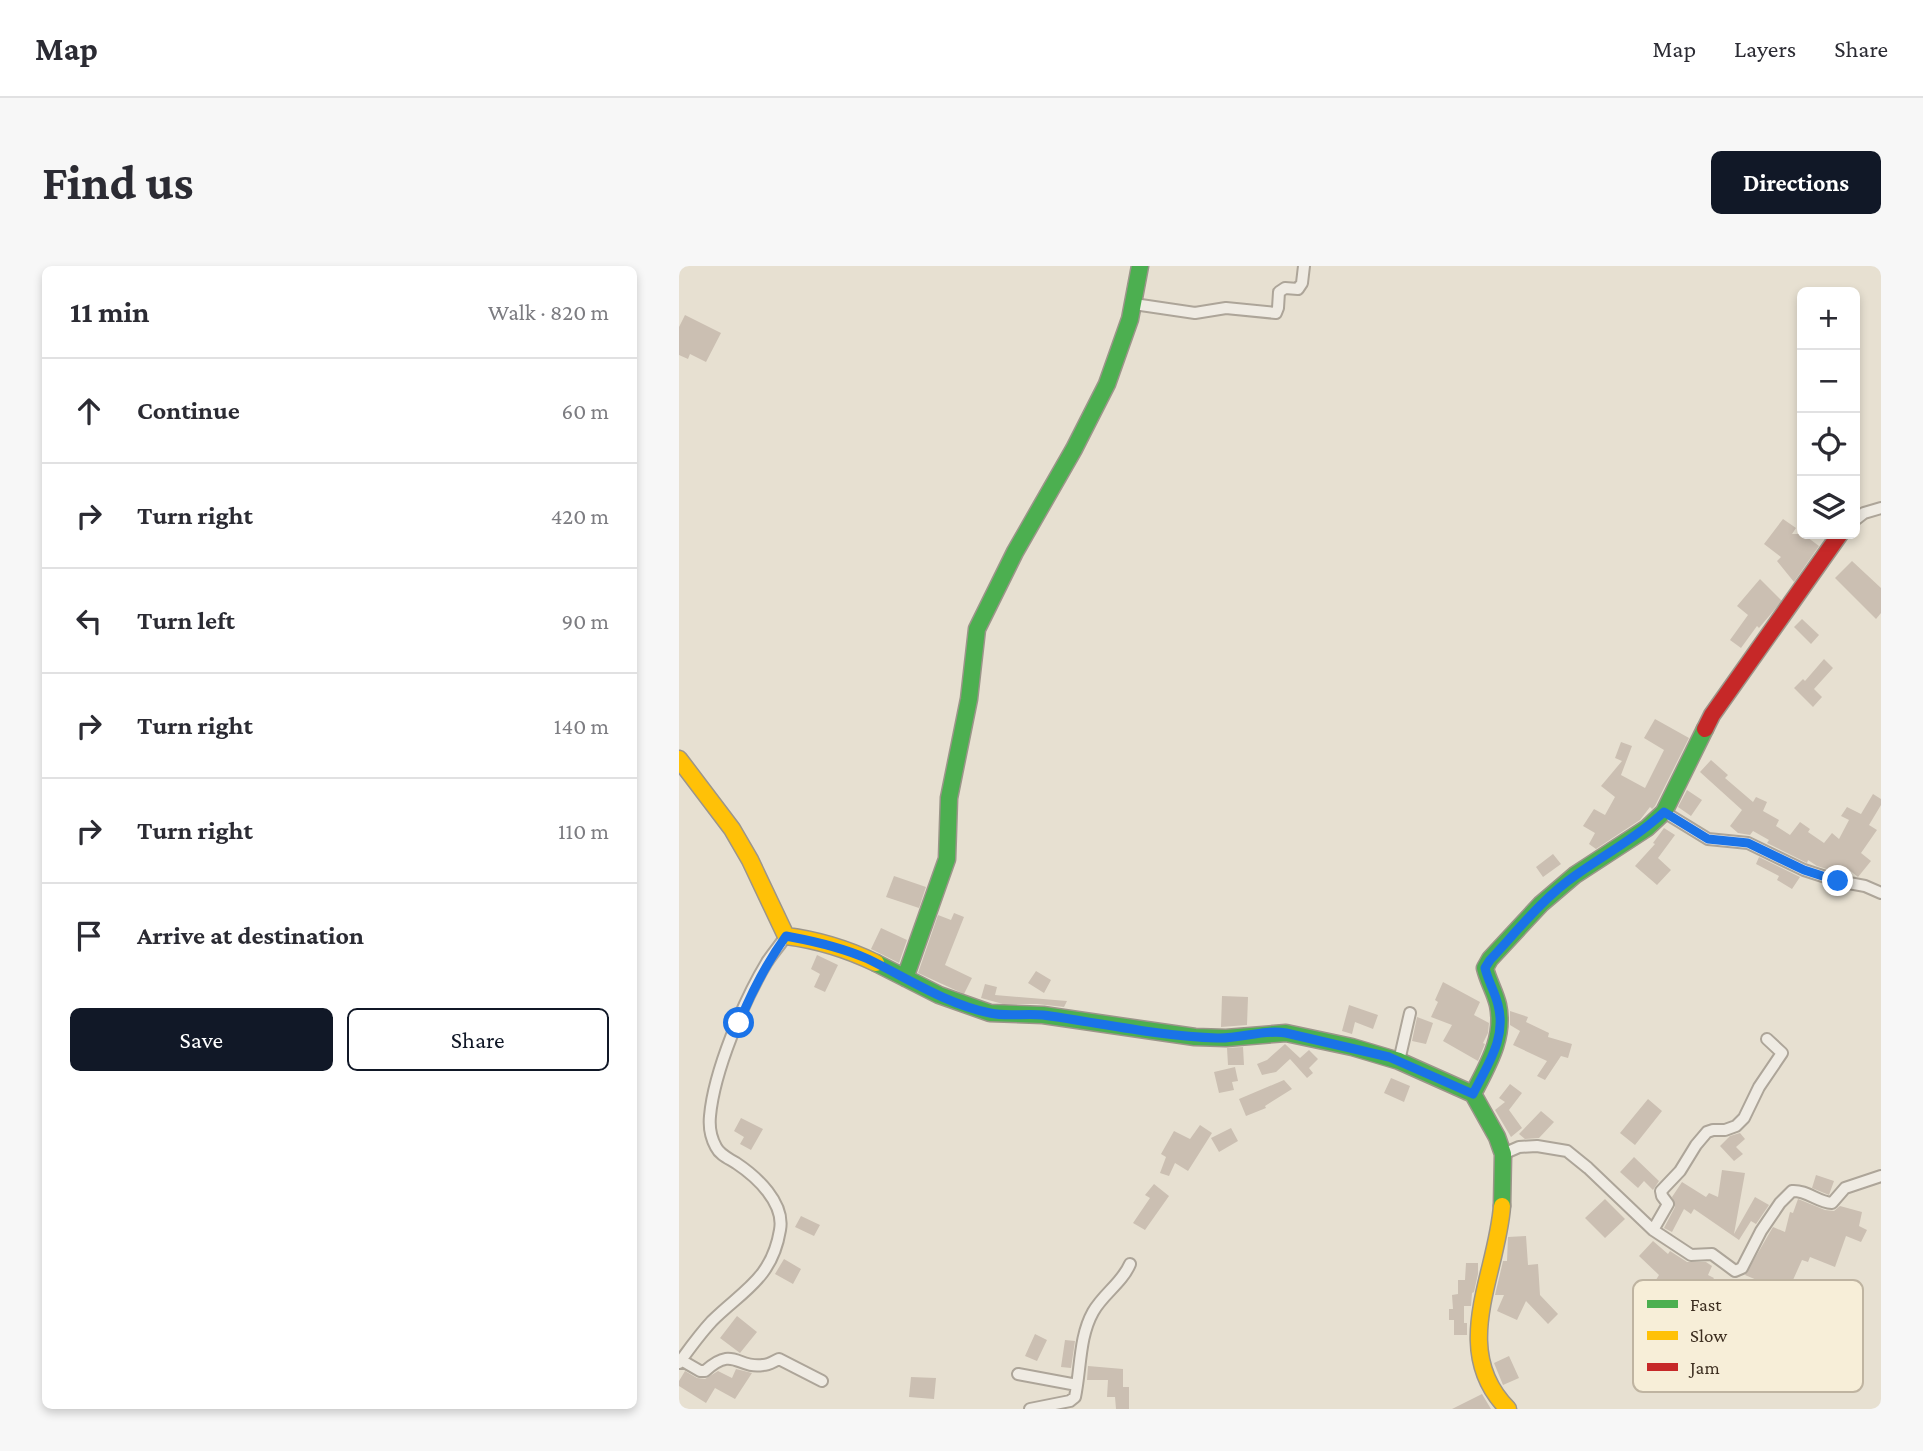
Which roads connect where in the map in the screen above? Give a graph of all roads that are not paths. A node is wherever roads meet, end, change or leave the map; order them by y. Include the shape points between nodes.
1 (1140, 266) edge
2 (1304, 266) edge
3 (1134, 304) junction
4 (1881, 508) edge
5 (1860, 516) edge
6 (1837, 539) edge
7 (679, 759) edge
8 (1664, 812) junction
9 (1881, 893) edge
10 (786, 936) junction
11 (905, 978) junction
12 (1411, 1013) dead end
13 (1767, 1039) dead end
14 (1399, 1061) junction
15 (1473, 1094) junction
16 (1503, 1154) junction
17 (1881, 1177) edge
18 (1653, 1230) junction
19 (1130, 1264) dead end
20 (680, 1362) edge
21 (1018, 1374) dead end
22 (822, 1381) dead end
23 (1077, 1385) junction
24 (1030, 1409) edge
25 (1508, 1409) edge

1 - 3 street
2 - 3 street via 1298,289 1279,292 1276,313 1226,308 1187,313
3 - 11 street via 1122,346 1092,415 981,618 949,798 944,871
4 - 5 street
6 - 8 street via 1712,715
7 - 10 street via 733,829
8 - 9 street via 1708,839 1748,843 1804,870
8 - 15 street via 1575,875 1541,904 1490,960 1485,968 1498,1004 1501,1032
10 - 11 street via 837,947
10 - 20 street via 753,988 719,1076 709,1117 721,1154 750,1174 773,1199 781,1219 779,1236 752,1287 712,1321
11 - 14 street via 950,1001 990,1014 1039,1015 1215,1038 1276,1031
12 - 14 street
13 - 18 street via 1781,1053 1744,1118 1736,1126 1707,1132 1696,1145 1661,1191 1668,1208
14 - 15 street
15 - 16 street
16 - 18 street via 1537,1146 1567,1151
16 - 25 street via 1501,1223 1478,1320 1478,1339 1487,1381
17 - 18 street via 1846,1188 1832,1203 1792,1191 1737,1271 1712,1254 1691,1255
19 - 23 street via 1090,1317
20 - 22 street via 705,1371 722,1360 764,1366 779,1359
21 - 23 street
23 - 24 street via 1070,1401

